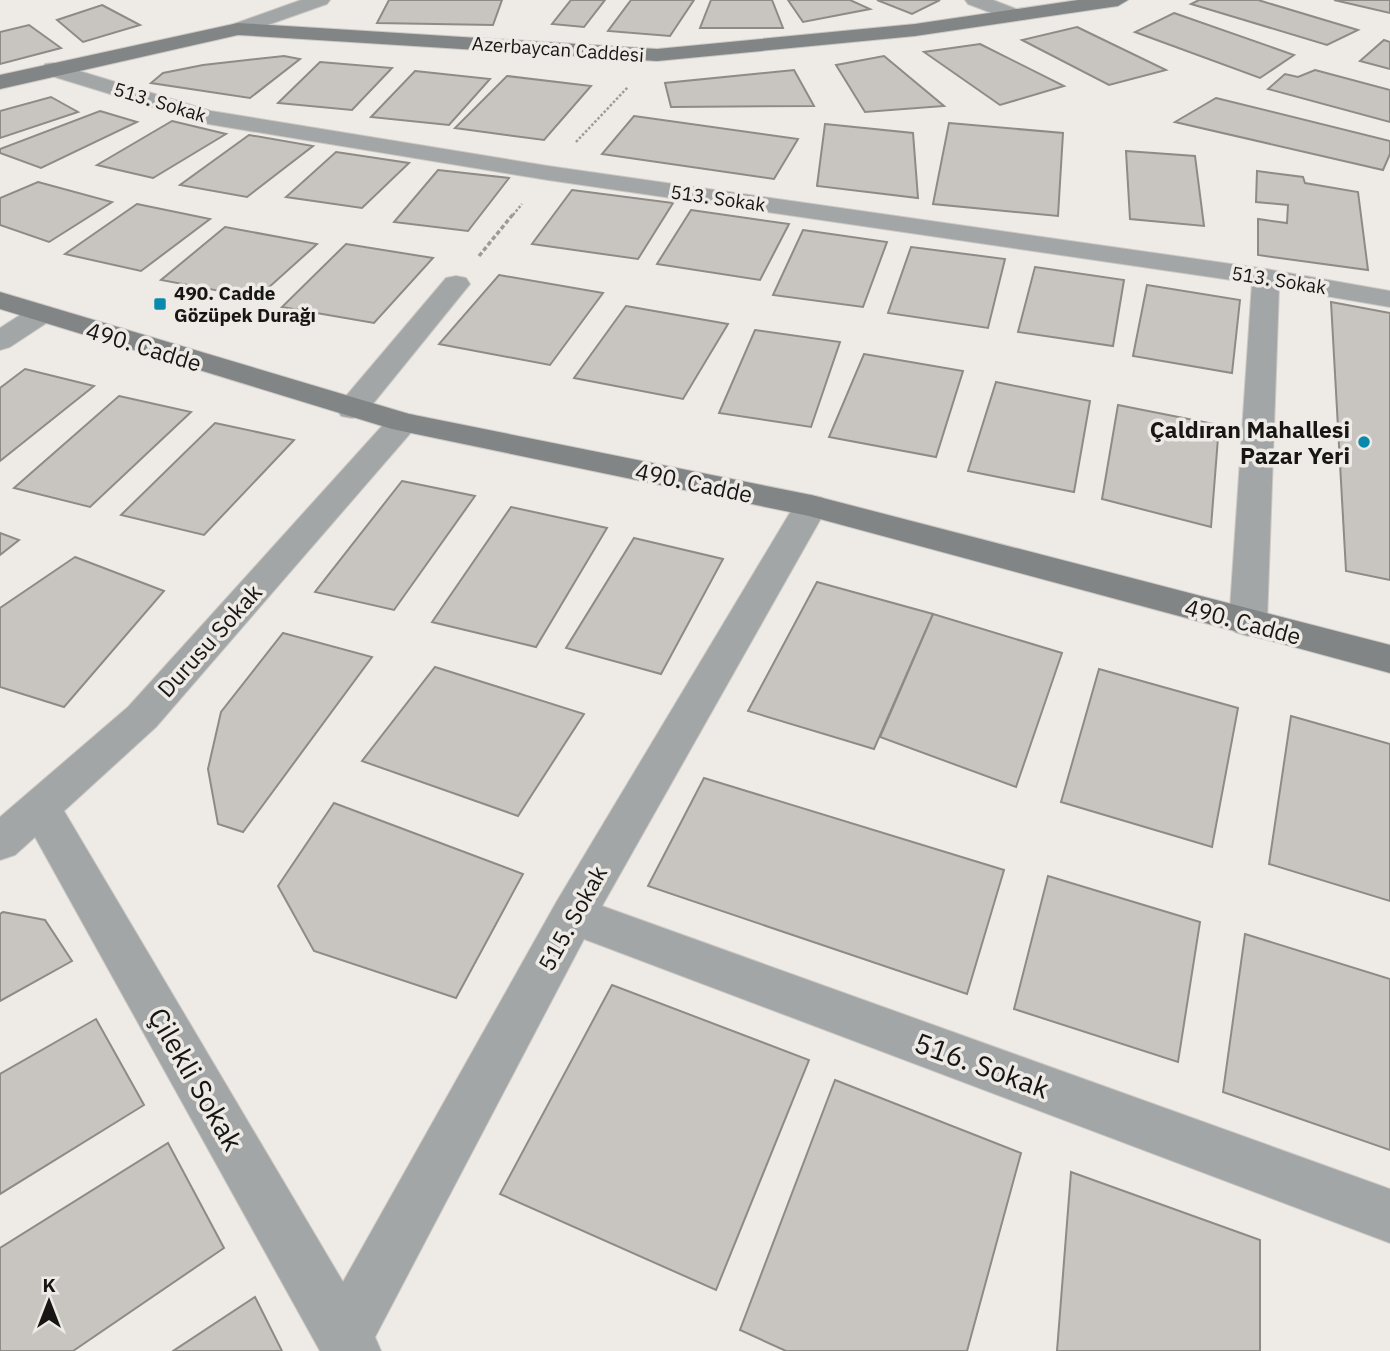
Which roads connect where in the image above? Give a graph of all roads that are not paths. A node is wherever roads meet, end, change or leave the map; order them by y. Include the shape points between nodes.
1 (320, 0) edge
2 (975, 0) edge
3 (1118, 0) edge
4 (1017, 16) junction
5 (238, 29) junction
6 (53, 69) junction
7 (0, 82) edge
8 (1266, 277) junction
9 (456, 284) dead end
10 (1390, 299) edge
11 (0, 300) edge
12 (41, 314) junction
13 (0, 341) edge
14 (352, 409) junction
15 (403, 422) junction
16 (810, 506) junction
17 (1248, 623) junction
18 (1390, 659) edge
19 (40, 807) junction
20 (0, 843) edge
21 (573, 915) junction
22 (1390, 1216) edge
23 (348, 1344) edge

1 - 5 street
2 - 4 street
3 - 4 street, Azerbaycan Caddesi
4 - 5 street, Azerbaycan Caddesi via 657,55
5 - 6 street, Azerbaycan Caddesi
6 - 7 street, Azerbaycan Caddesi
6 - 8 street, 513. Sokak via 208,117 548,173
8 - 10 street, 513. Sokak
8 - 17 street
9 - 14 street
11 - 12 street, 490. Cadde
12 - 13 street
12 - 14 street, 490. Cadde
14 - 15 street, 490. Cadde
15 - 16 street, 490. Cadde
15 - 19 street, Durusu Sokak via 142,717
16 - 17 street, 490. Cadde
16 - 21 street, 515. Sokak
17 - 18 street, 490. Cadde
19 - 20 street, Durusu Sokak
19 - 23 street, Çilekli Sokak
21 - 22 street, 516. Sokak
21 - 23 street, 515. Sokak

